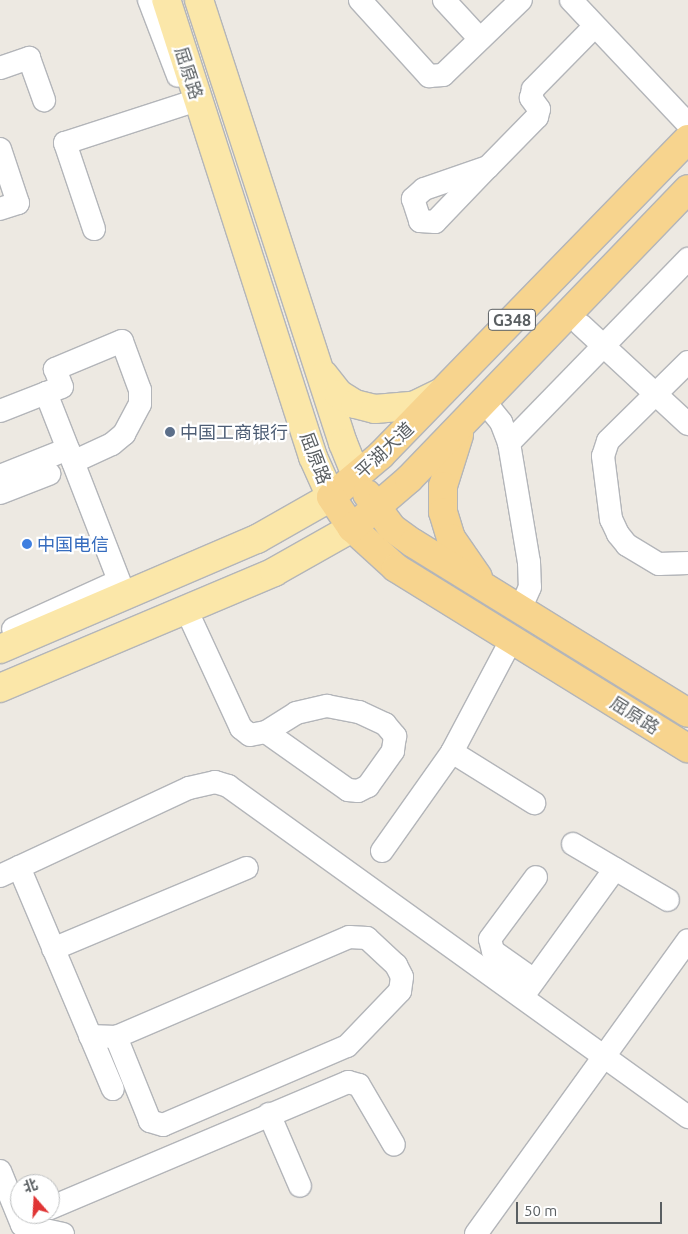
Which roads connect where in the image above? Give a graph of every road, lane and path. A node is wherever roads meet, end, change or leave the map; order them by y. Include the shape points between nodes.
1 (149, 0) edge
2 (166, 0) edge
3 (199, 0) edge
4 (360, 0) edge
5 (444, 0) edge
6 (521, 0) edge
7 (571, 0) edge
8 (596, 26) junction
9 (480, 39) junction
10 (0, 68) edge
11 (44, 100) dead end
12 (188, 104) junction
13 (688, 124) edge
14 (688, 139) edge
15 (0, 149) edge
16 (488, 168) dead end
17 (688, 189) edge
18 (0, 209) edge
19 (94, 229) dead end
20 (688, 259) edge
21 (581, 325) dead end
22 (603, 346) junction
23 (316, 361) junction
24 (688, 362) edge
25 (447, 388) junction
26 (46, 393) junction
27 (655, 394) junction
28 (294, 397) junction
29 (478, 408) junction
30 (0, 411) edge
31 (688, 424) edge
32 (509, 443) junction
33 (70, 455) junction
34 (49, 474) dead end
35 (0, 476) edge
36 (357, 476) junction
37 (0, 493) edge
38 (332, 497) junction
39 (376, 509) junction
40 (352, 528) junction
41 (688, 563) edge
42 (396, 568) junction
43 (122, 588) junction
44 (512, 604) junction
45 (186, 609) junction
46 (0, 635) edge
47 (507, 648) junction
48 (0, 649) edge
49 (0, 688) edge
50 (688, 713) edge
51 (266, 732) junction
52 (688, 748) edge
53 (452, 752) junction
54 (688, 761) edge
55 (534, 803) dead end
56 (573, 844) dead end
57 (382, 851) dead end
58 (247, 868) dead end
59 (615, 869) junction
60 (9, 872) edge
61 (536, 877) dead end
62 (668, 900) dead end
63 (687, 943) edge
64 (53, 949) junction
65 (529, 988) junction
66 (90, 1036) junction
67 (116, 1037) junction
68 (605, 1055) junction
69 (113, 1089) dead end
70 (269, 1114) junction
71 (688, 1117) edge
72 (394, 1145) dead end
73 (0, 1171) edge
74 (300, 1186) dead end
75 (10, 1192) edge
76 (60, 1204) edge
77 (25, 1224) edge
78 (63, 1234) edge
79 (476, 1234) edge

1 - 12 street
2 - 28 main road, 屈原路
3 - 23 main road, 屈原路
4 - 9 street via 429,76 443,75
5 - 9 street
6 - 9 street
7 - 8 street
8 - 13 street
8 - 16 street via 533,89 531,98 539,109 537,117
10 - 11 street via 29,58
12 - 19 street via 65,143
12 - 28 street via 281,391
14 - 25 highway, 平湖大道 / G348
15 - 18 street via 18,203
17 - 29 highway, 平湖大道 / G348
20 - 22 street
21 - 22 street
22 - 27 street
22 - 32 street
23 - 25 main road via 339,394 355,404 375,409 413,406 432,399
23 - 36 main road, 屈原路
24 - 27 street
25 - 36 highway, 平湖大道 / G348
26 - 30 street
26 - 33 street
26 - 33 street via 62,387 55,369 122,342 140,390 140,404 124,434 112,444
27 - 31 street
27 - 41 street via 608,440 602,456 611,519 627,544 659,564
28 - 38 main road, 屈原路 via 313,457
29 - 32 street via 501,422
29 - 39 highway, 平湖大道 / G348
29 - 44 highway via 449,459 443,486 443,512 451,538 464,561
32 - 44 street via 529,562 530,587
33 - 35 street
33 - 43 street
34 - 37 street
36 - 38 highway, 平湖大道 / G348
36 - 39 highway, 屈原路
38 - 40 highway, 屈原路
38 - 43 main road, 平湖大道 via 257,539
39 - 40 highway, 平湖大道 / G348
39 - 44 highway, 屈原路 via 392,528 413,543
40 - 42 highway, 屈原路
40 - 45 main road, 平湖大道 via 274,572
42 - 47 street
42 - 52 highway, 屈原路
43 - 46 street
43 - 48 main road, 平湖大道
44 - 50 highway, 屈原路
45 - 49 main road, 平湖大道
45 - 51 street via 241,728 250,735
47 - 53 street
47 - 54 street
51 - 51 street via 296,712 326,706 359,712 385,724 394,736 393,751 368,786 358,791 348,790
53 - 55 street
53 - 57 street
56 - 59 street
58 - 64 street
59 - 62 street
59 - 65 street
60 - 64 street
60 - 65 street via 189,788 215,782 239,791
61 - 65 street via 490,939 493,951
63 - 68 street
64 - 66 street
65 - 68 street
66 - 67 street
66 - 69 street
67 - 67 street via 150,1121 163,1125 347,1046 400,991 402,977 396,965 367,938 349,937
68 - 71 street
68 - 79 street
70 - 72 street via 348,1082 360,1085
70 - 74 street
70 - 76 street
73 - 75 street
77 - 78 street

